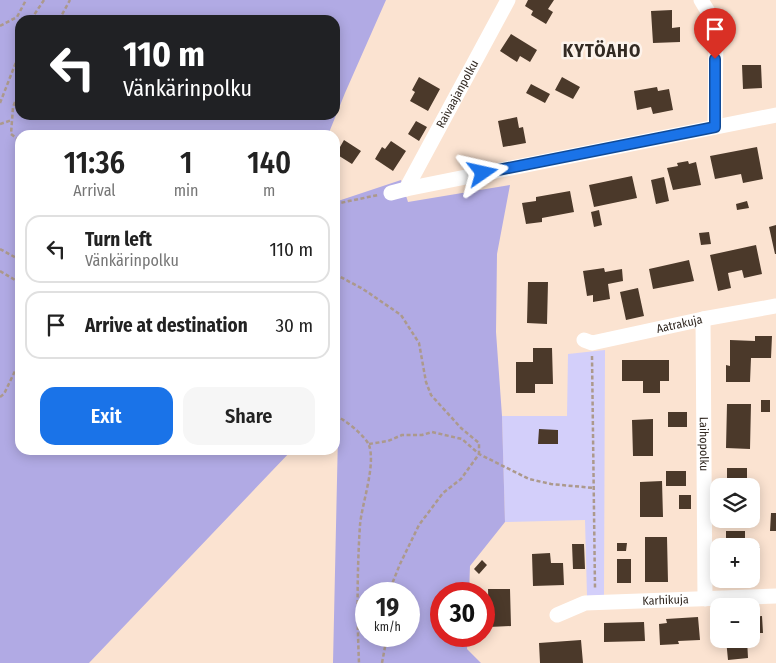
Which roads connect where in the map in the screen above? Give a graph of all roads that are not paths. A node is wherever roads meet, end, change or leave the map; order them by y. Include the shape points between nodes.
1 (508, 0) edge
2 (701, 0) edge
3 (776, 115) edge
4 (715, 127) junction
5 (776, 306) edge
6 (703, 320) junction
7 (588, 341) road end
8 (776, 596) edge
9 (705, 599) junction
10 (557, 615) dead end

1 - 4 street, Raivaajanpolku via 398,191
2 - 4 street via 716,25
3 - 4 street
5 - 6 street, Aatrakuja
6 - 7 street, Aatrakuja
6 - 9 street, Laihopolku
8 - 9 street, Karhikuja
9 - 10 street, Karhikuja via 585,603

